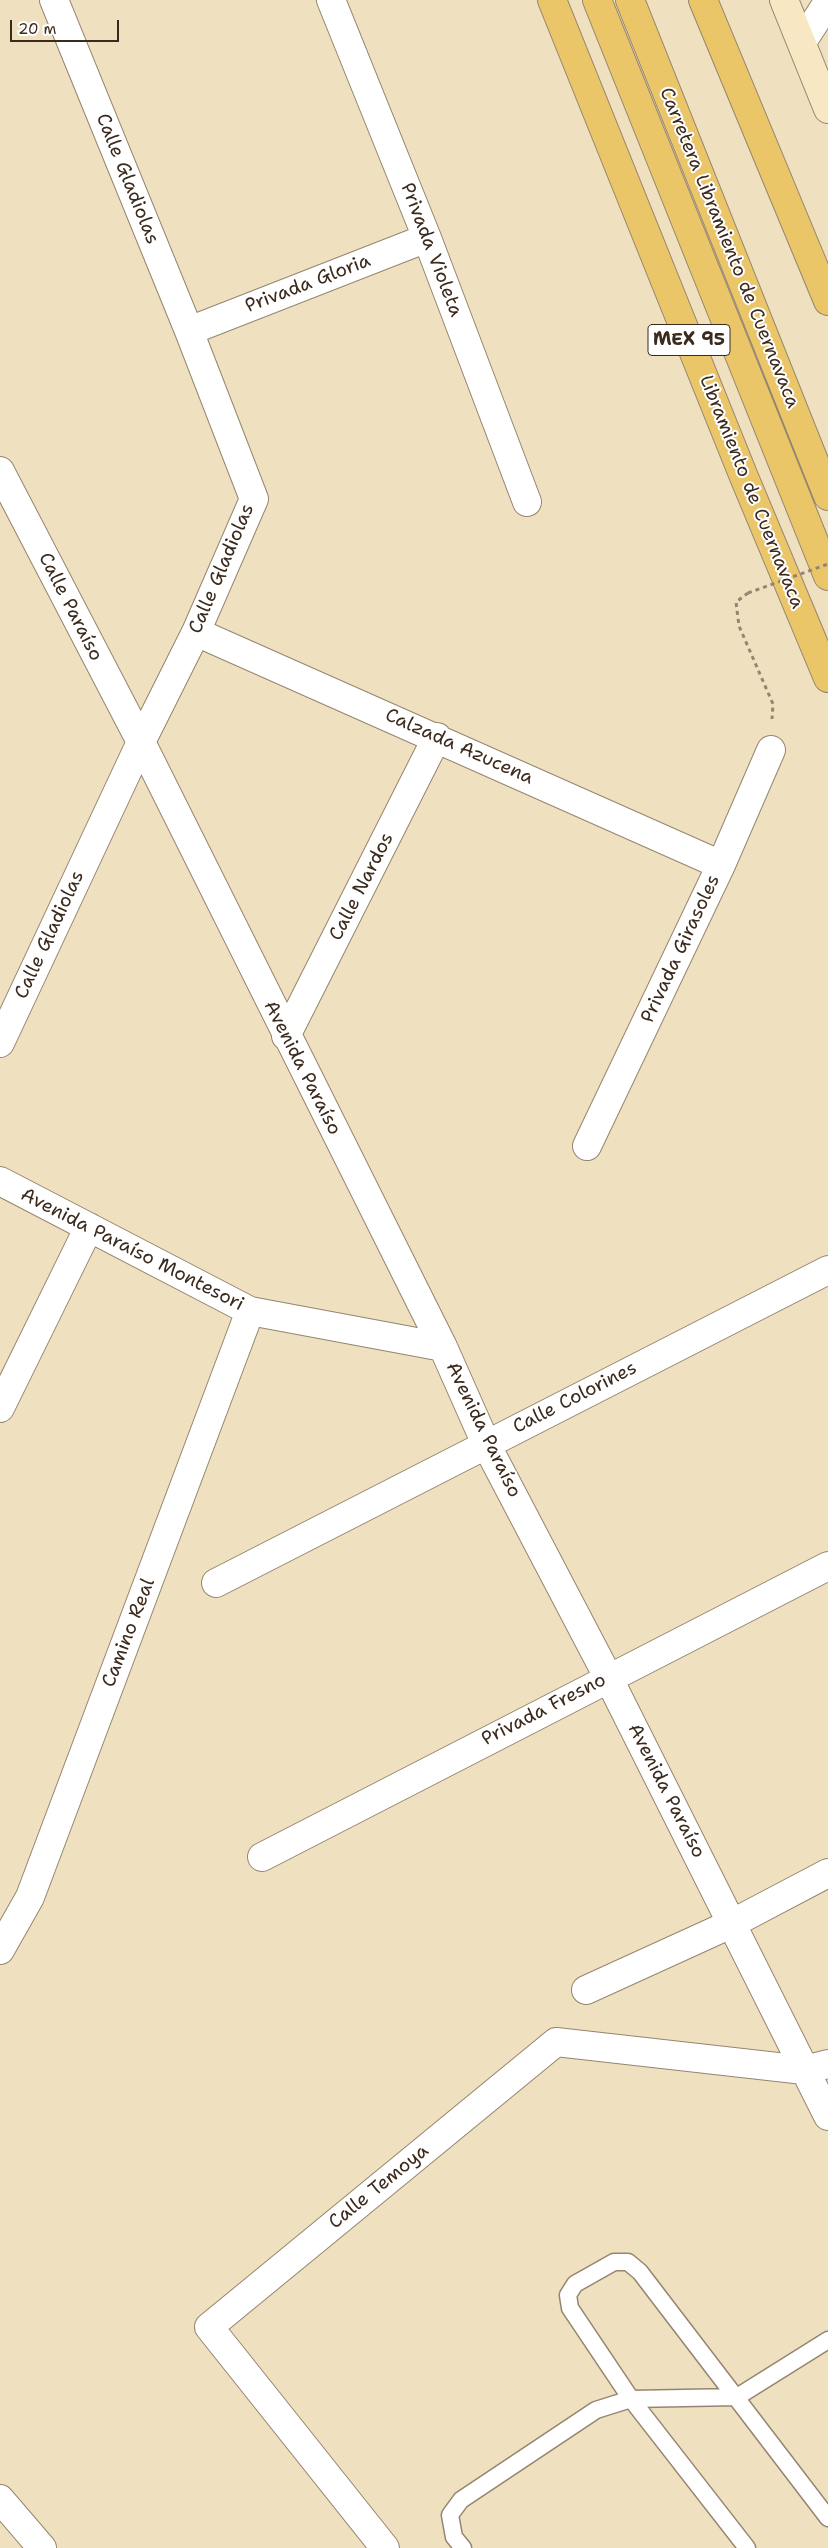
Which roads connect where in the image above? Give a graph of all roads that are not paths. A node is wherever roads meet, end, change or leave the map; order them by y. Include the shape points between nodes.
1 (54, 0) edge
2 (331, 0) edge
3 (552, 0) edge
4 (597, 0) edge
5 (630, 0) edge
6 (703, 0) edge
7 (784, 0) edge
8 (828, 2) edge
9 (802, 42) junction
10 (828, 109) edge
11 (427, 238) junction
12 (828, 301) edge
13 (189, 331) junction
14 (0, 471) edge
15 (828, 496) edge
16 (528, 502) dead end
17 (8, 509) edge
18 (828, 576) edge
19 (196, 632) junction
20 (828, 678) edge
21 (437, 737) junction
22 (140, 742) junction
23 (771, 750) road end
24 (721, 865) junction
25 (286, 1036) junction
26 (0, 1043) edge
27 (587, 1146) dead end
28 (0, 1181) edge
29 (89, 1228) junction
30 (828, 1270) edge
31 (250, 1311) junction
32 (443, 1347) junction
33 (0, 1408) edge
34 (486, 1444) junction
35 (828, 1566) edge
36 (216, 1583) dead end
37 (608, 1677) junction
38 (262, 1857) dead end
39 (828, 1873) edge
40 (733, 1923) junction
41 (0, 1950) edge
42 (586, 1990) dead end
43 (816, 2067) edge
44 (828, 2116) edge
45 (828, 2340) edge
46 (736, 2397) junction
47 (631, 2398) junction
48 (0, 2499) edge
49 (828, 2518) edge
50 (42, 2548) edge
51 (385, 2548) edge
52 (463, 2548) edge
53 (747, 2548) edge

1 - 13 street, Calle Gladiolas
2 - 11 street, Privada Violeta
3 - 20 main road, Libramiento de Cuernavaca / MEX 95
4 - 18 main road, Carretera Libramiento de Cuernavaca / MEX 95
5 - 15 main road, Carretera Libramiento de Cuernavaca / MEX 95
6 - 12 main road
7 - 9 street
8 - 9 street
9 - 10 street
11 - 13 street, Privada Gloria
11 - 16 street, Privada Violeta
13 - 19 street, Calle Gladiolas via 254,499
14 - 17 street, Calle Paraíso
17 - 22 street, Calle Paraíso
19 - 21 street, Calzada Azucena
19 - 22 street, Calle Gladiolas
21 - 24 street, Calzada Azucena
21 - 25 street, Calle Nardos
22 - 25 street, Avenida Paraíso
22 - 26 street, Calle Gladiolas
23 - 24 street, Privada Girasoles
24 - 27 street, Privada Girasoles
25 - 32 street, Avenida Paraíso
28 - 29 street, Avenida Paraíso Montesori
29 - 31 street, Avenida Paraíso Montesori
29 - 33 street
30 - 34 street, Calle Colorines
31 - 32 street, Avenida Paraíso Montesori
31 - 41 street, Camino Real via 30,1897
32 - 34 street, Avenida Paraíso
34 - 36 street, Calle Colorines
34 - 37 street, Avenida Paraíso
35 - 37 street, Privada Fresno
37 - 38 street, Privada Fresno
37 - 40 street, Avenida Paraíso
39 - 40 street
40 - 42 street
40 - 43 street, Avenida Paraíso
43 - 44 street, Avenida Paraíso
43 - 51 street, Calle Temoya via 556,2042 209,2327
45 - 46 lane
46 - 47 lane
46 - 47 lane via 640,2272 628,2262 614,2262 575,2284 568,2295 570,2308
46 - 49 lane
47 - 52 lane via 596,2410 461,2500 450,2516 454,2537
47 - 53 lane
48 - 50 street

